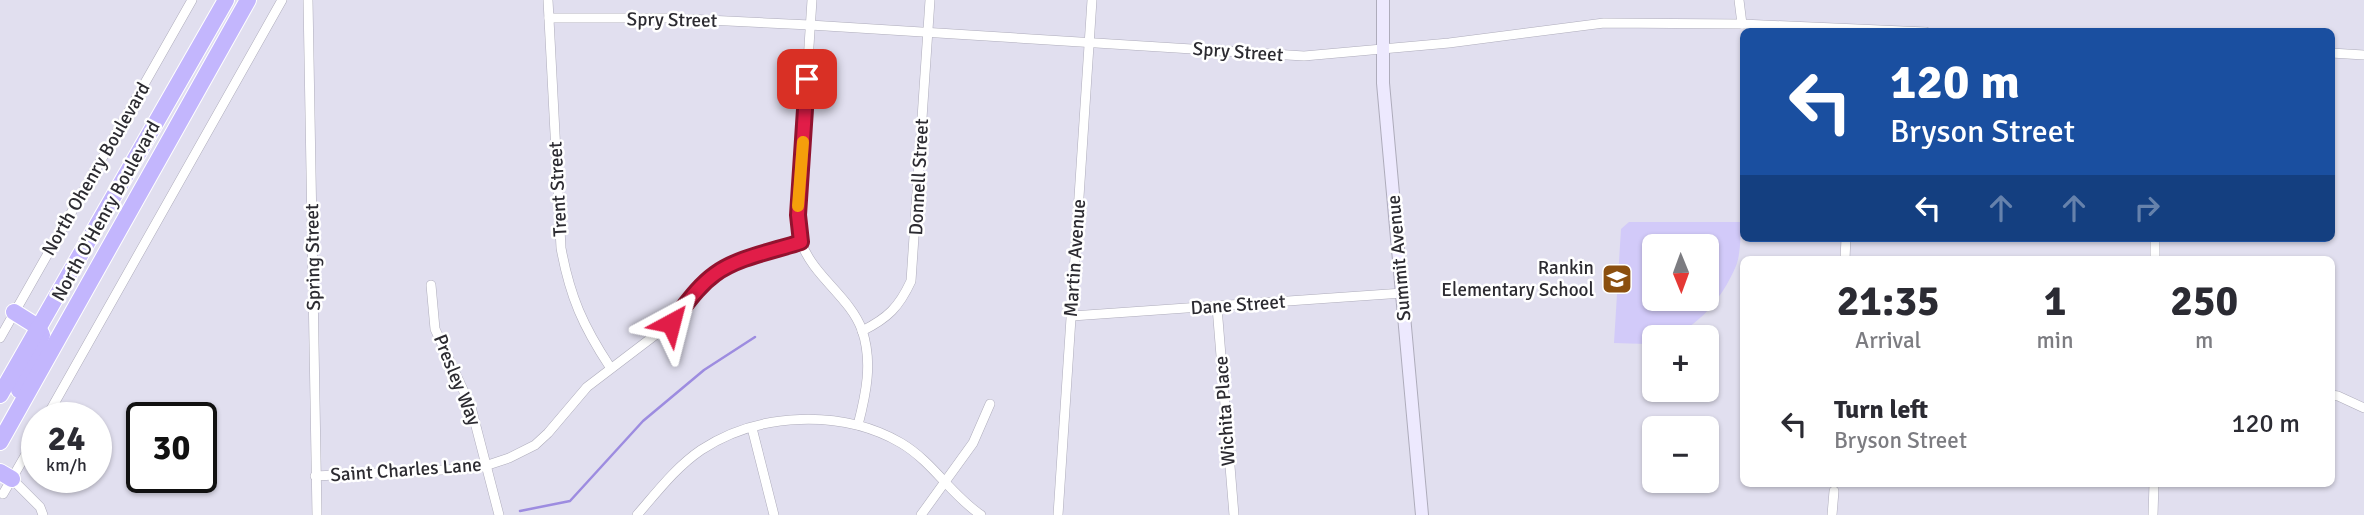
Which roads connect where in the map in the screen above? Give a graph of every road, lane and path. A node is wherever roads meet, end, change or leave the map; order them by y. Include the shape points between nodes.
1 (192, 0) edge
2 (226, 0) edge
3 (248, 0) edge
4 (282, 0) edge
5 (307, 0) edge
6 (548, 0) edge
7 (812, 0) edge
8 (930, 0) edge
9 (1092, 0) edge
10 (1383, 0) edge
11 (1739, 0) edge
12 (549, 19) junction
13 (1742, 24) junction
14 (810, 25) junction
15 (1819, 28) edge
16 (928, 32) junction
17 (1090, 42) junction
18 (1381, 50) junction
19 (2335, 53) edge
20 (2364, 55) edge
21 (801, 242) junction
22 (431, 285) dead end
23 (1403, 293) junction
24 (1217, 307) junction
25 (15, 312) junction
26 (1072, 316) junction
27 (38, 327) junction
28 (862, 331) junction
29 (0, 338) edge
30 (610, 367) junction
31 (0, 395) edge
32 (2335, 396) edge
33 (55, 402) edge
34 (990, 404) dead end
35 (2364, 408) edge
36 (858, 425) junction
37 (752, 428) junction
38 (0, 434) edge
39 (0, 442) edge
40 (21, 456) edge
41 (488, 466) junction
42 (6, 476) edge
43 (315, 476) junction
44 (945, 481) junction
45 (2154, 487) edge
46 (1834, 491) dead end
47 (3, 494) dead end
48 (43, 515) edge
49 (317, 515) edge
50 (499, 515) edge
51 (638, 515) edge
52 (774, 515) edge
53 (922, 515) edge
54 (981, 515) edge
55 (1058, 515) edge
56 (1234, 515) edge
57 (1422, 515) edge
58 (1832, 515) edge
59 (2153, 515) edge

1 - 25 street, North Ohenry Boulevard
2 - 27 highway, North O'Henry Boulevard
3 - 39 highway, North O'Henry Boulevard
4 - 33 street
5 - 43 street, Spring Street
6 - 12 street, Trent Street
7 - 14 street
8 - 16 street, Donnell Street
9 - 17 street, Martin Avenue
10 - 18 main road, Summit Avenue
11 - 13 street
12 - 14 street, Spry Street via 666,18
12 - 30 street, Trent Street via 563,260 580,318
13 - 15 street, Spry Street
13 - 18 street, Spry Street via 1604,23
14 - 16 street, Spry Street
14 - 21 street via 798,215
16 - 17 street, Spry Street
16 - 28 street, Donnell Street via 911,281 901,302 881,322
17 - 18 street, Spry Street via 1304,56
17 - 26 street, Martin Avenue
18 - 23 main road, Summit Avenue
19 - 20 street
21 - 28 street
21 - 30 street, Saint Charles Lane via 716,273 671,323
22 - 41 street, Presley Way via 435,330 471,407
23 - 24 street, Dane Street
23 - 57 main road, Summit Avenue
24 - 26 street, Dane Street
24 - 56 street, Wichita Place
25 - 27 highway
25 - 29 street, North Ohenry Boulevard
26 - 55 street, Martin Avenue
27 - 31 highway, North O'Henry Boulevard
27 - 38 highway via 40,342
28 - 36 street via 867,391
30 - 41 street, Saint Charles Lane via 535,445
32 - 35 street
34 - 44 street via 973,443
36 - 37 street via 792,420
36 - 44 street via 900,443
37 - 51 street via 701,450 677,469
37 - 52 street
40 - 42 street
41 - 43 street, Saint Charles Lane
41 - 50 street, Presley Way
42 - 47 street
42 - 48 street
43 - 49 street, Spring Street
44 - 53 street
44 - 54 street
45 - 59 street
46 - 58 street

